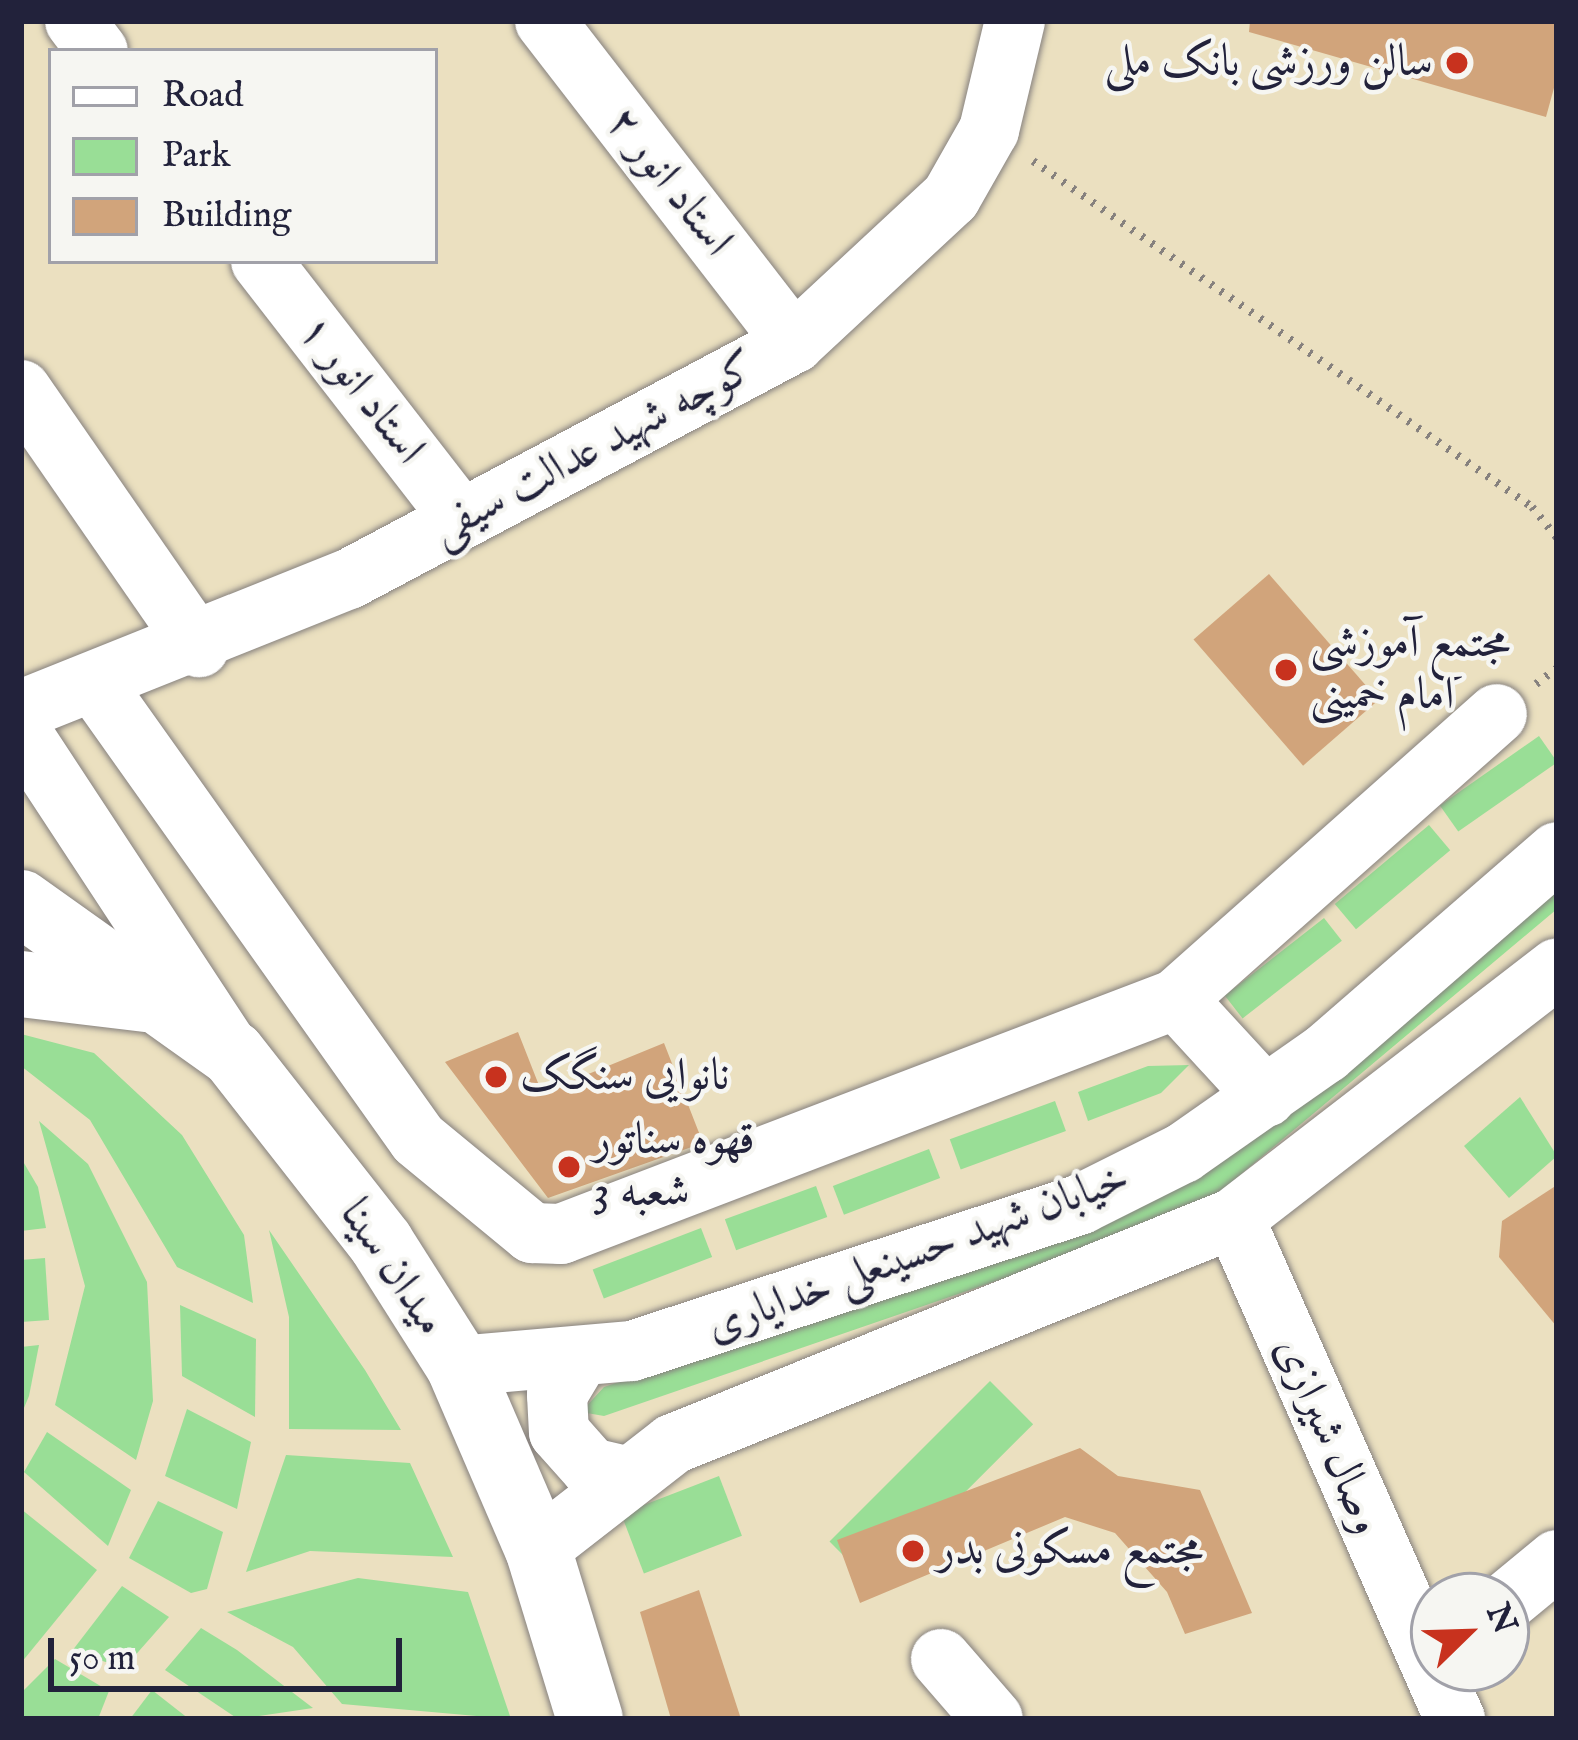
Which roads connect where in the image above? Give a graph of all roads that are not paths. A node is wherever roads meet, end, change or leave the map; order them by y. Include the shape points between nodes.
1 (74, 21) edge
2 (544, 21) edge
3 (1005, 28) edge
4 (96, 48) edge
5 (263, 264) edge
6 (794, 343) junction
7 (21, 390) edge
8 (461, 518) junction
9 (199, 647) junction
10 (97, 687) junction
11 (21, 710) edge
12 (1497, 714) dead end
13 (21, 732) edge
14 (1557, 852) edge
15 (21, 903) edge
16 (1557, 968) edge
17 (21, 984) edge
18 (149, 999) junction
19 (1176, 999) junction
20 (233, 1054) junction
21 (1266, 1097) junction
22 (1234, 1218) junction
23 (576, 1363) junction
24 (459, 1366) junction
25 (622, 1475) junction
26 (538, 1549) junction
27 (1557, 1560) edge
28 (1530, 1583) edge
29 (1410, 1617) edge
30 (940, 1659) dead end
31 (590, 1719) edge
32 (993, 1719) edge

1 - 4 street
2 - 6 street, استاد انور ۲
3 - 6 street, کوچه شهید عدالت سیفی via 989,130 951,197
5 - 8 street, استاد انور ۱
6 - 8 street, کوچه شهید عدالت سیفی
7 - 9 street
8 - 9 street, کوچه شهید عدالت سیفی
9 - 10 street, کوچه شهید عدالت سیفی
10 - 11 street, کوچه شهید عدالت سیفی
10 - 19 street via 418,1139 532,1233 561,1234
12 - 19 street
13 - 20 street
14 - 21 street, خیابان شهید حسینعلی خدایاری
15 - 18 highway
16 - 22 street, خیابان شهید حسینعلی خدایاری
17 - 18 highway, میدان سینا
18 - 20 highway, میدان سینا
19 - 21 street
20 - 24 highway, میدان سینا via 381,1243
21 - 23 street, خیابان شهید حسینعلی خدایاری via 1081,1204
22 - 25 street, خیابان شهید حسینعلی خدایاری via 733,1418
22 - 29 street, وصال شیرازی
23 - 24 street, خیابان شهید حسینعلی خدایاری
23 - 25 street via 557,1395 559,1432 577,1459
24 - 26 highway, میدان سینا
25 - 26 street, خیابان شهید حسینعلی خدایاری
26 - 31 highway, میدان سینا
27 - 28 street
30 - 32 street

